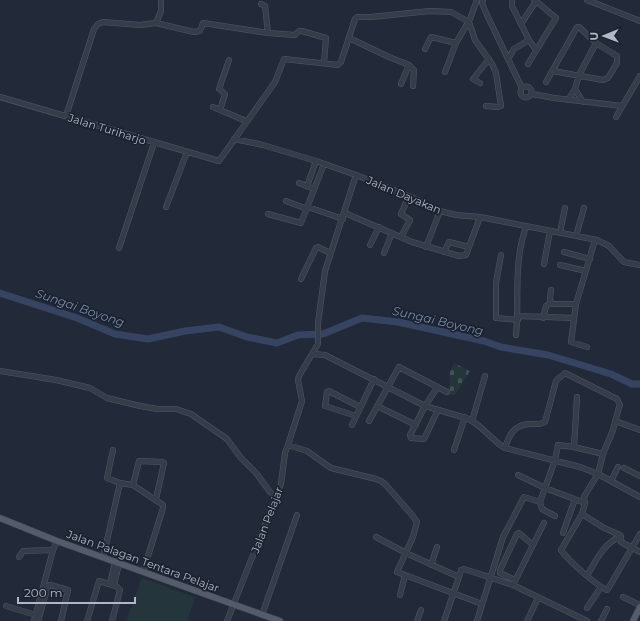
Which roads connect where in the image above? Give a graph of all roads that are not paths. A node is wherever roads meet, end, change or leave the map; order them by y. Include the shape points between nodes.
1 (162, 0) edge
2 (477, 0) edge
3 (483, 0) edge
4 (512, 0) edge
5 (535, 0) edge
6 (587, 0) edge
7 (601, 2) edge
8 (261, 4) dead end
9 (640, 21) edge
10 (469, 22) junction
11 (156, 23) junction
12 (521, 24) junction
13 (268, 33) junction
14 (349, 38) junction
15 (529, 40) junction
16 (456, 43) junction
17 (596, 43) junction
18 (504, 48) junction
19 (425, 49) dead end
20 (514, 49) junction
21 (536, 50) junction
22 (489, 59) junction
23 (508, 59) junction
24 (229, 60) dead end
25 (324, 63) junction
26 (528, 64) dead end
27 (409, 65) junction
28 (553, 71) junction
29 (445, 72) dead end
30 (579, 75) junction
31 (640, 76) edge
32 (546, 82) dead end
33 (480, 83) dead end
34 (401, 84) dead end
35 (413, 86) dead end
36 (522, 88) junction
37 (575, 89) junction
38 (532, 94) junction
39 (0, 97) edge
40 (568, 100) junction
41 (583, 102) junction
42 (486, 106) dead end
43 (622, 106) junction
44 (213, 107) dead end
45 (220, 110) junction
46 (66, 116) junction
47 (616, 117) dead end
48 (246, 121) junction
49 (234, 139) junction
50 (154, 143) junction
51 (187, 152) junction
52 (316, 161) junction
53 (324, 164) junction
54 (356, 175) junction
55 (299, 183) dead end
56 (307, 186) junction
57 (314, 189) junction
58 (409, 196) junction
59 (286, 201) dead end
60 (166, 207) dead end
61 (308, 208) junction
62 (566, 208) dead end
63 (584, 208) dead end
64 (440, 211) junction
65 (345, 212) junction
66 (268, 214) dead end
67 (480, 217) junction
68 (343, 219) junction
69 (526, 226) junction
70 (379, 227) junction
71 (550, 231) junction
72 (392, 233) junction
73 (560, 233) junction
74 (576, 236) junction
75 (401, 238) junction
76 (595, 240) junction
77 (370, 245) dead end
78 (426, 246) junction
79 (469, 247) junction
80 (119, 248) dead end
81 (444, 252) junction
82 (564, 252) dead end
83 (330, 253) junction
84 (384, 253) dead end
85 (501, 255) dead end
86 (590, 259) junction
87 (544, 264) dead end
88 (560, 265) dead end
89 (640, 265) edge
90 (586, 271) junction
91 (301, 279) dead end
92 (551, 290) dead end
93 (551, 303) junction
94 (576, 304) junction
95 (518, 318) junction
96 (543, 318) junction
97 (574, 318) junction
98 (516, 335) dead end
99 (318, 342) junction
100 (587, 347) dead end
101 (312, 354) junction
102 (325, 355) junction
103 (0, 371) edge
104 (485, 376) dead end
105 (374, 379) junction
106 (388, 386) junction
107 (437, 388) junction
108 (447, 392) dead end
109 (577, 397) dead end
110 (377, 406) junction
111 (425, 406) junction
112 (360, 407) junction
113 (438, 410) junction
114 (356, 416) junction
115 (465, 417) junction
116 (369, 421) dead end
117 (472, 421) junction
118 (615, 421) junction
119 (352, 425) dead end
120 (416, 425) junction
121 (640, 430) edge
122 (288, 445) junction
123 (574, 447) junction
124 (505, 448) junction
125 (113, 450) dead end
126 (454, 450) dead end
127 (603, 454) junction
128 (555, 460) junction
129 (618, 467) dead end
130 (624, 468) dead end
131 (598, 474) junction
132 (518, 475) dead end
133 (640, 476) edge
134 (611, 481) junction
135 (120, 483) junction
136 (133, 485) junction
137 (545, 488) junction
138 (640, 497) edge
139 (276, 498) junction
140 (156, 499) junction
141 (575, 499) junction
142 (540, 502) junction
143 (585, 504) junction
144 (582, 514) junction
145 (297, 515) dead end
146 (554, 516) dead end
147 (0, 518) edge
148 (567, 520) junction
149 (544, 523) dead end
150 (577, 524) junction
151 (563, 533) dead end
152 (640, 534) edge
153 (621, 536) junction
154 (376, 537) dead end
155 (57, 541) junction
156 (533, 545) junction
157 (437, 547) dead end
158 (632, 548) junction
159 (53, 550) junction
160 (640, 552) edge
161 (406, 553) junction
162 (20, 556) dead end
163 (103, 558) junction
164 (117, 563) junction
165 (432, 565) junction
166 (143, 572) junction
167 (406, 575) junction
168 (459, 576) junction
169 (587, 576) junction
170 (491, 577) junction
171 (514, 583) junction
172 (112, 585) junction
173 (601, 587) junction
174 (453, 592) junction
175 (400, 595) dead end
176 (623, 597) dead end
177 (538, 598) junction
178 (482, 604) junction
179 (234, 605) junction
180 (6, 606) dead end
181 (640, 606) edge
182 (587, 608) dead end
183 (40, 609) junction
184 (607, 609) dead end
185 (421, 610) dead end
186 (262, 615) junction
187 (35, 618) edge
188 (38, 621) edge
189 (61, 621) edge
190 (87, 621) edge
191 (112, 621) edge
192 (227, 621) edge
193 (280, 621) edge
194 (417, 621) edge
195 (444, 621) edge
196 (477, 621) edge
197 (527, 621) edge
198 (587, 621) edge
199 (601, 621) edge
200 (633, 621) edge

1 - 11 street
2 - 10 street
3 - 18 street via 486,13
4 - 12 street via 512,6
5 - 12 street
5 - 21 street via 556,18
6 - 7 street
7 - 9 street
8 - 13 street via 266,8
10 - 14 street via 451,12 430,10 371,17 359,16 355,19
10 - 16 street
10 - 22 street via 475,40
11 - 13 street via 194,32 200,31 202,24 205,23
11 - 46 street via 140,25 103,22 96,26
12 - 15 street
13 - 25 street via 295,36 302,31 324,36 327,39
14 - 25 street via 340,64
14 - 27 street
15 - 20 street
15 - 21 street
16 - 19 street via 431,37
16 - 29 street
17 - 28 street via 579,26 577,27
17 - 30 street
17 - 30 street via 617,56 617,63 608,78 603,80
18 - 20 street
18 - 23 street
20 - 23 street
21 - 26 street
22 - 33 street via 473,79
22 - 42 street via 496,73 501,106
23 - 36 street
24 - 45 street via 219,89 225,94
25 - 48 street via 284,59 275,82
27 - 34 street
27 - 35 street via 414,70
28 - 30 street
28 - 32 street
30 - 37 street
31 - 43 street
36 - 38 street via 528,86
36 - 38 street via 523,96 529,97
37 - 40 street
37 - 41 street
38 - 40 street
39 - 46 street, Jalan Turiharjo
40 - 41 street
41 - 43 street
43 - 47 street
44 - 45 street
45 - 48 street
46 - 50 street, Jalan Turiharjo
48 - 49 street
49 - 51 street, Jalan Turiharjo via 221,160
49 - 52 street, Jalan Dayakan
50 - 51 street, Jalan Turiharjo
50 - 80 street
51 - 60 street
52 - 53 street, Jalan Dayakan
52 - 56 street
53 - 54 street, Jalan Dayakan
53 - 57 street
54 - 58 street, Jalan Dayakan
54 - 65 street
55 - 56 street
56 - 57 street
57 - 61 street
58 - 64 street, Jalan Dayakan
58 - 75 street via 401,214 410,219
59 - 61 street
61 - 66 street via 300,223
61 - 68 street
62 - 73 street
63 - 74 street
64 - 67 street, Jalan Dayakan
64 - 78 street
65 - 68 street
65 - 70 street
67 - 69 street, Jalan Dayakan
67 - 79 street
68 - 83 street
69 - 71 street, Jalan Dayakan
69 - 95 street via 518,274
70 - 72 street
70 - 77 street
71 - 73 street, Jalan Dayakan
71 - 87 street
72 - 75 street
72 - 84 street
73 - 74 street, Jalan Dayakan
74 - 76 street, Jalan Dayakan
75 - 78 street
76 - 86 street
76 - 89 street, Jalan Dayakan via 609,246 624,262
78 - 81 street
79 - 81 street via 464,256
79 - 81 street via 449,242
82 - 86 street
83 - 91 street via 316,248
83 - 99 street via 323,280
85 - 95 street via 496,283 496,318
86 - 90 street
88 - 90 street
90 - 94 street
92 - 93 street
93 - 94 street
93 - 96 street via 547,305
94 - 97 street
95 - 96 street
95 - 98 street
96 - 97 street
97 - 100 street via 571,342
99 - 101 street, Jalan Pelajar
99 - 102 street
101 - 102 street
101 - 122 street, Jalan Pelajar via 299,376 302,399
102 - 105 street
103 - 139 street via 83,387 107,398 145,407 176,409 191,414 227,439
104 - 117 street
105 - 106 street
105 - 112 street
106 - 107 street via 399,367
106 - 110 street
106 - 111 street
107 - 108 street
107 - 111 street
109 - 123 street
110 - 116 street
110 - 120 street
111 - 113 street
111 - 120 street
112 - 114 street
112 - 114 street via 327,392 325,406
113 - 115 street
113 - 120 street via 423,439 411,437
114 - 119 street
115 - 117 street
115 - 126 street
117 - 124 street
118 - 121 street
118 - 124 street via 620,404 616,399 565,373 556,381 545,422 515,428 508,437
118 - 127 street
122 - 139 street, Jalan Pelajar
122 - 161 street via 307,451 331,468 376,479 385,484 417,522
123 - 127 street
123 - 128 street via 558,445
124 - 128 street
125 - 135 street via 107,478
127 - 131 street
128 - 131 street
128 - 137 street
129 - 134 street
130 - 133 street
131 - 134 street
131 - 143 street via 585,495
132 - 137 street
134 - 138 street
135 - 136 street
135 - 163 street
136 - 140 street
136 - 140 street via 139,461 164,463
137 - 141 street
137 - 142 street
139 - 179 street, Jalan Pelajar
140 - 166 street via 163,508
141 - 143 street
141 - 148 street
142 - 146 street via 542,509
142 - 170 street via 524,497 502,537
143 - 144 street
144 - 150 street
144 - 153 street
145 - 186 street
147 - 155 main road, Jalan Palagan Tentara Pelajar
148 - 150 street
148 - 151 street
149 - 156 street
150 - 169 street via 561,550
152 - 158 street
153 - 158 street via 620,541
153 - 169 street via 602,550
154 - 161 street
155 - 159 street
155 - 163 main road, Jalan Palagan Tentara Pelajar
156 - 171 street
156 - 171 street via 517,534 500,570 500,573
157 - 165 street
158 - 160 street
158 - 173 street via 608,590
159 - 162 street via 23,551
159 - 183 street
161 - 165 street
161 - 167 street via 397,571
163 - 164 main road, Jalan Palagan Tentara Pelajar
164 - 166 main road, Jalan Palagan Tentara Pelajar
164 - 172 street
165 - 168 street
166 - 179 main road, Jalan Palagan Tentara Pelajar
167 - 174 street
167 - 175 street
168 - 170 street via 464,569
168 - 174 street
169 - 173 street
170 - 171 street
170 - 178 street
171 - 177 street
172 - 190 street via 98,582
172 - 191 street via 120,590
173 - 182 street
174 - 178 street
174 - 195 street
176 - 181 street
177 - 197 street
177 - 198 street
178 - 196 street
179 - 186 main road, Jalan Palagan Tentara Pelajar
179 - 192 street, Jalan Pelajar
180 - 187 street
181 - 200 main road
183 - 187 street
183 - 188 street
183 - 189 street via 48,586 67,589 69,592
184 - 199 street
185 - 194 street
186 - 193 main road, Jalan Palagan Tentara Pelajar

